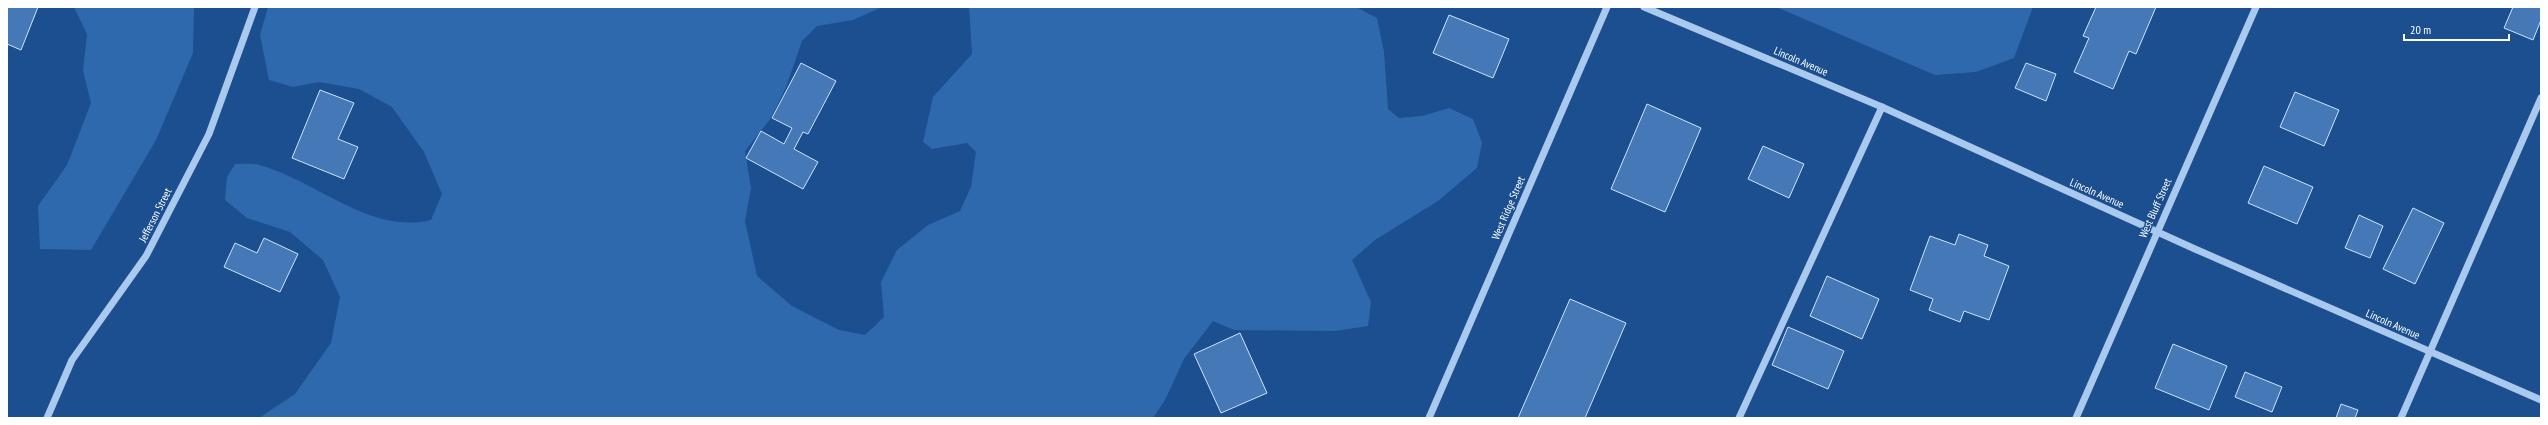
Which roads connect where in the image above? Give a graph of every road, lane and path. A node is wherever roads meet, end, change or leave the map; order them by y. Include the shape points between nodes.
1 (255, 7) edge
2 (1607, 7) edge
3 (1644, 7) edge
4 (2256, 7) edge
5 (2541, 98) edge
6 (1882, 107) junction
7 (2156, 231) junction
8 (2429, 352) junction
9 (2541, 400) edge
10 (47, 418) edge
11 (1429, 418) edge
12 (1739, 418) edge
13 (2076, 418) edge
14 (2401, 418) edge

1 - 10 street, Jefferson Street via 209,134 146,256 72,360
2 - 11 street, West Ridge Street
3 - 6 street, Lincoln Avenue
4 - 7 street, West Bluff Street
5 - 8 street
6 - 7 street, Lincoln Avenue
6 - 12 street
7 - 8 street, Lincoln Avenue
7 - 13 street, West Bluff Street
8 - 9 street, Lincoln Avenue
8 - 14 street

